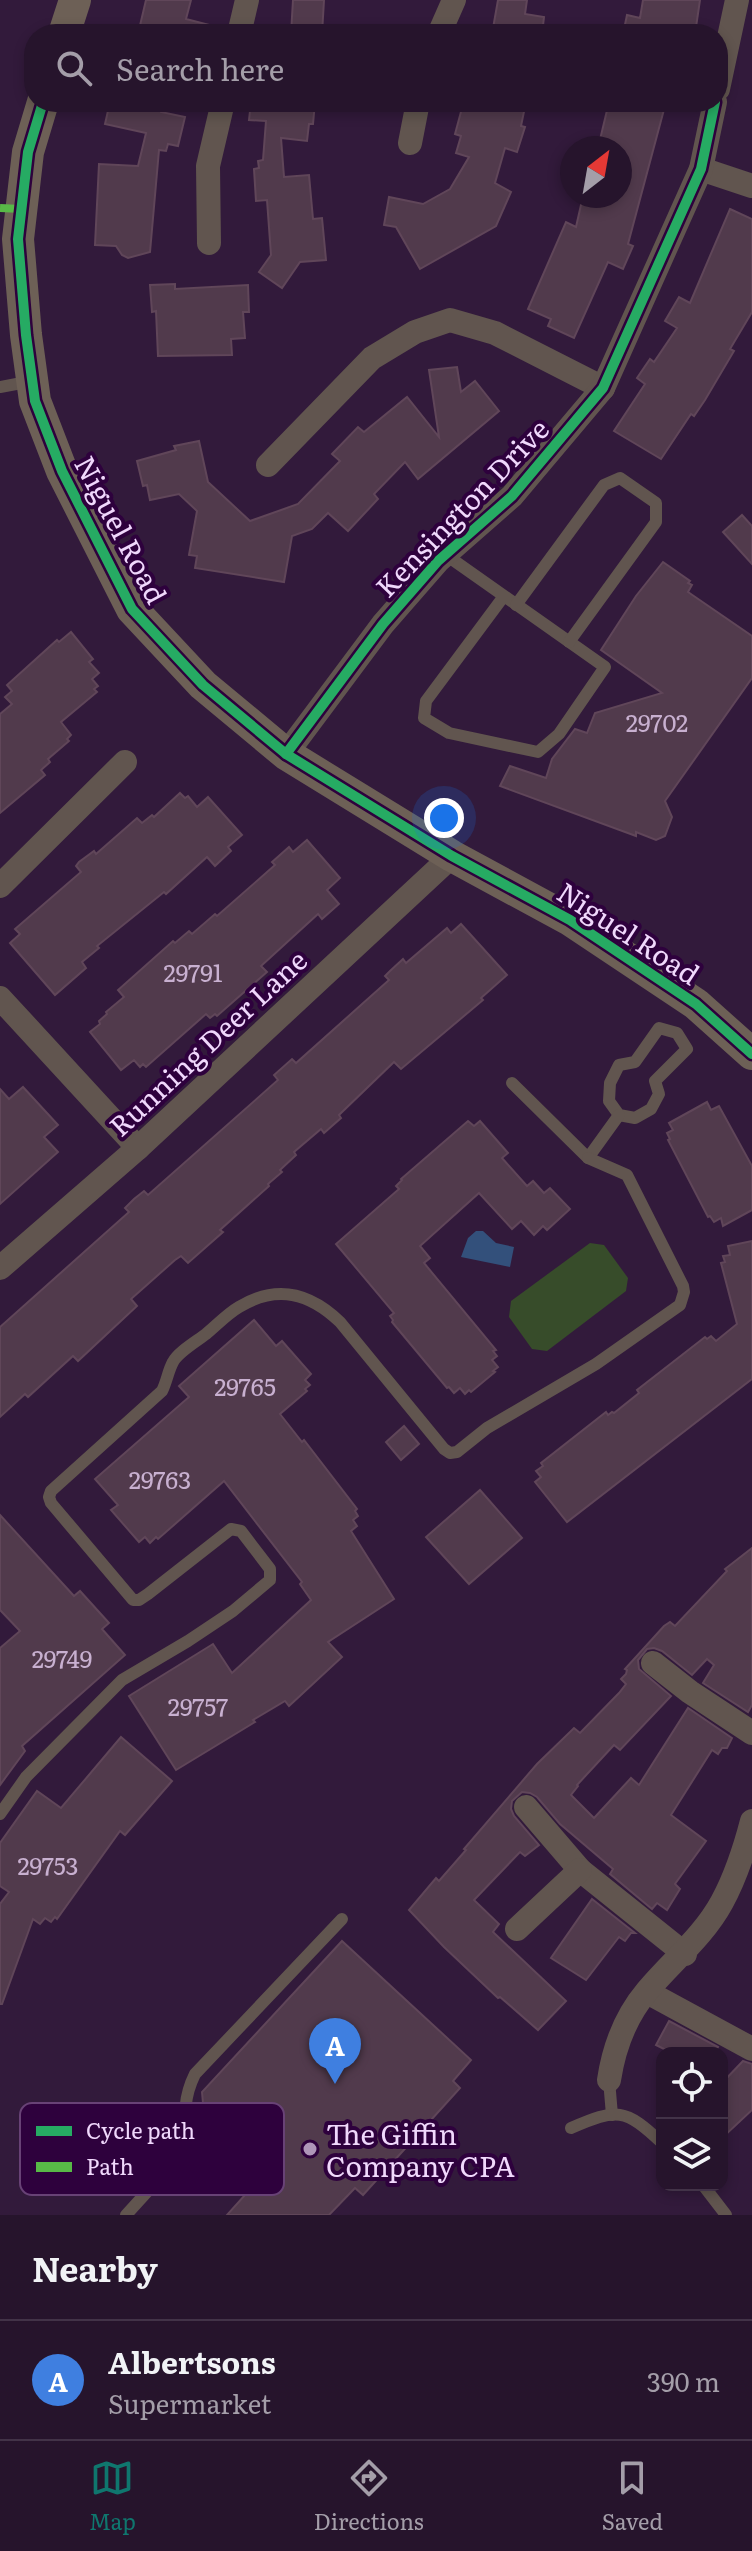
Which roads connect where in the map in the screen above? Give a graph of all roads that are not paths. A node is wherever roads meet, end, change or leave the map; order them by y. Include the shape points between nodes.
1 (75, 0) edge
2 (247, 0) edge
3 (454, 0) edge
4 (737, 0) edge
5 (67, 24) edge
6 (241, 24) edge
7 (443, 24) edge
8 (728, 42) edge
9 (40, 112) edge
10 (221, 112) edge
11 (416, 112) edge
12 (713, 112) edge
13 (410, 143) dead end
14 (701, 169) junction
15 (752, 186) edge
16 (209, 243) dead end
17 (32, 381) junction
18 (0, 387) edge
19 (603, 388) junction
20 (268, 465) dead end
21 (446, 555) junction
22 (504, 596) junction
23 (516, 605) junction
24 (569, 642) junction
25 (286, 754) junction
26 (125, 762) dead end
27 (452, 856) junction
28 (0, 886) edge
29 (0, 998) edge
30 (687, 1018) junction
31 (752, 1054) edge
32 (512, 1083) dead end
33 (619, 1115) junction
34 (138, 1148) junction
35 (588, 1158) junction
36 (0, 1268) edge
37 (653, 1663) dead end
38 (752, 1733) edge
39 (526, 1807) dead end
40 (0, 1814) edge
41 (750, 1834) edge
42 (580, 1870) junction
43 (342, 1919) dead end
44 (517, 1929) dead end
45 (685, 1954) junction
46 (647, 1992) junction
47 (752, 2049) edge
48 (609, 2080) joint
49 (184, 2103) edge
50 (612, 2115) junction
51 (571, 2128) dead end
52 (656, 2138) edge
53 (708, 2191) edge
54 (144, 2195) edge
55 (126, 2215) edge
56 (726, 2215) edge

1 - 5 main road
2 - 6 street
3 - 7 street
4 - 8 street
9 - 17 main road, Niguel Road via 28,152 18,239
10 - 16 street via 208,166
11 - 13 street
12 - 14 street, Kensington Drive
14 - 15 street
14 - 19 street, Kensington Drive
17 - 18 lane
17 - 25 main road, Niguel Road via 62,471 132,609 203,685
19 - 20 street via 495,333 450,320 415,332 372,358
19 - 21 street, Kensington Drive via 512,496
21 - 22 lane
21 - 25 street, Kensington Drive via 383,624
22 - 23 lane
22 - 24 lane via 426,701 424,718 449,733 538,752 559,734 605,667
23 - 24 lane
23 - 24 lane via 604,485 620,478 656,503 656,522
25 - 27 main road, Niguel Road
26 - 28 street
27 - 30 main road, Niguel Road via 570,920
27 - 34 street, Running Deer Lane
29 - 34 street
30 - 31 main road, Niguel Road
30 - 33 lane via 687,1049 655,1081 659,1094 651,1109 635,1118
30 - 33 lane via 659,1028 635,1062 619,1065 609,1101
32 - 35 lane
33 - 35 lane
34 - 36 street, Running Deer Lane
35 - 40 lane via 627,1175 683,1286 683,1300 596,1364 487,1428 457,1452 444,1449 324,1307 304,1296 282,1294 239,1307 173,1360 162,1391 51,1491 51,1503 133,1600 231,1529 241,1531 271,1575 233,1611 122,1680 26,1777
37 - 38 street
39 - 42 street
41 - 45 street via 722,1902
42 - 44 street
42 - 45 street
43 - 49 lane via 195,2074
45 - 46 street
46 - 47 street
46 - 48 street via 614,2048
48 - 50 lane
50 - 51 lane
50 - 52 lane via 635,2119
53 - 56 lane
54 - 55 lane

